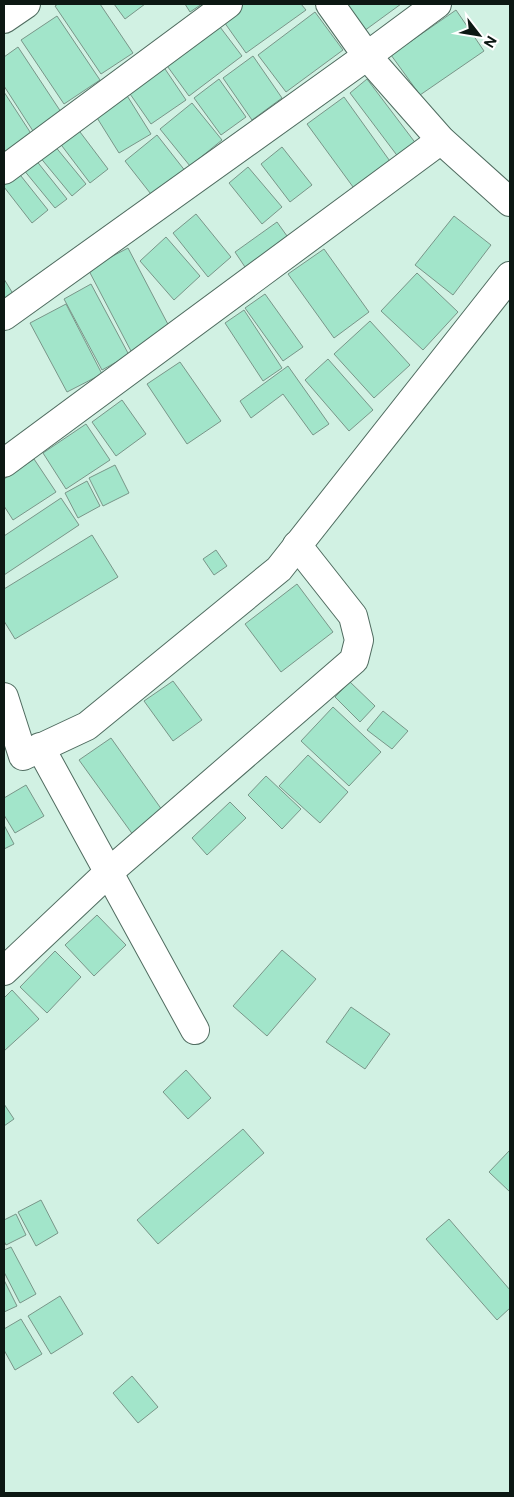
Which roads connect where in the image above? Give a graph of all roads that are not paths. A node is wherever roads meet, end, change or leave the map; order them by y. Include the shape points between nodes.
1 (26, 4) edge
2 (228, 4) edge
3 (330, 4) edge
4 (437, 4) edge
5 (4, 19) edge
6 (367, 56) junction
7 (441, 140) junction
8 (4, 170) edge
9 (510, 202) edge
10 (510, 276) edge
11 (4, 316) edge
12 (4, 463) edge
13 (297, 545) junction
14 (4, 697) edge
15 (22, 757) edge
16 (109, 872) junction
17 (4, 971) edge
18 (195, 1030) dead end

1 - 5 street
2 - 8 street
3 - 6 street
4 - 6 street
6 - 7 street
6 - 11 street
7 - 9 street
7 - 12 street
10 - 13 street
13 - 15 street via 279,569 87,726
13 - 16 street via 352,616 358,640 354,660
14 - 15 street
15 - 16 street
16 - 17 street
16 - 18 street

